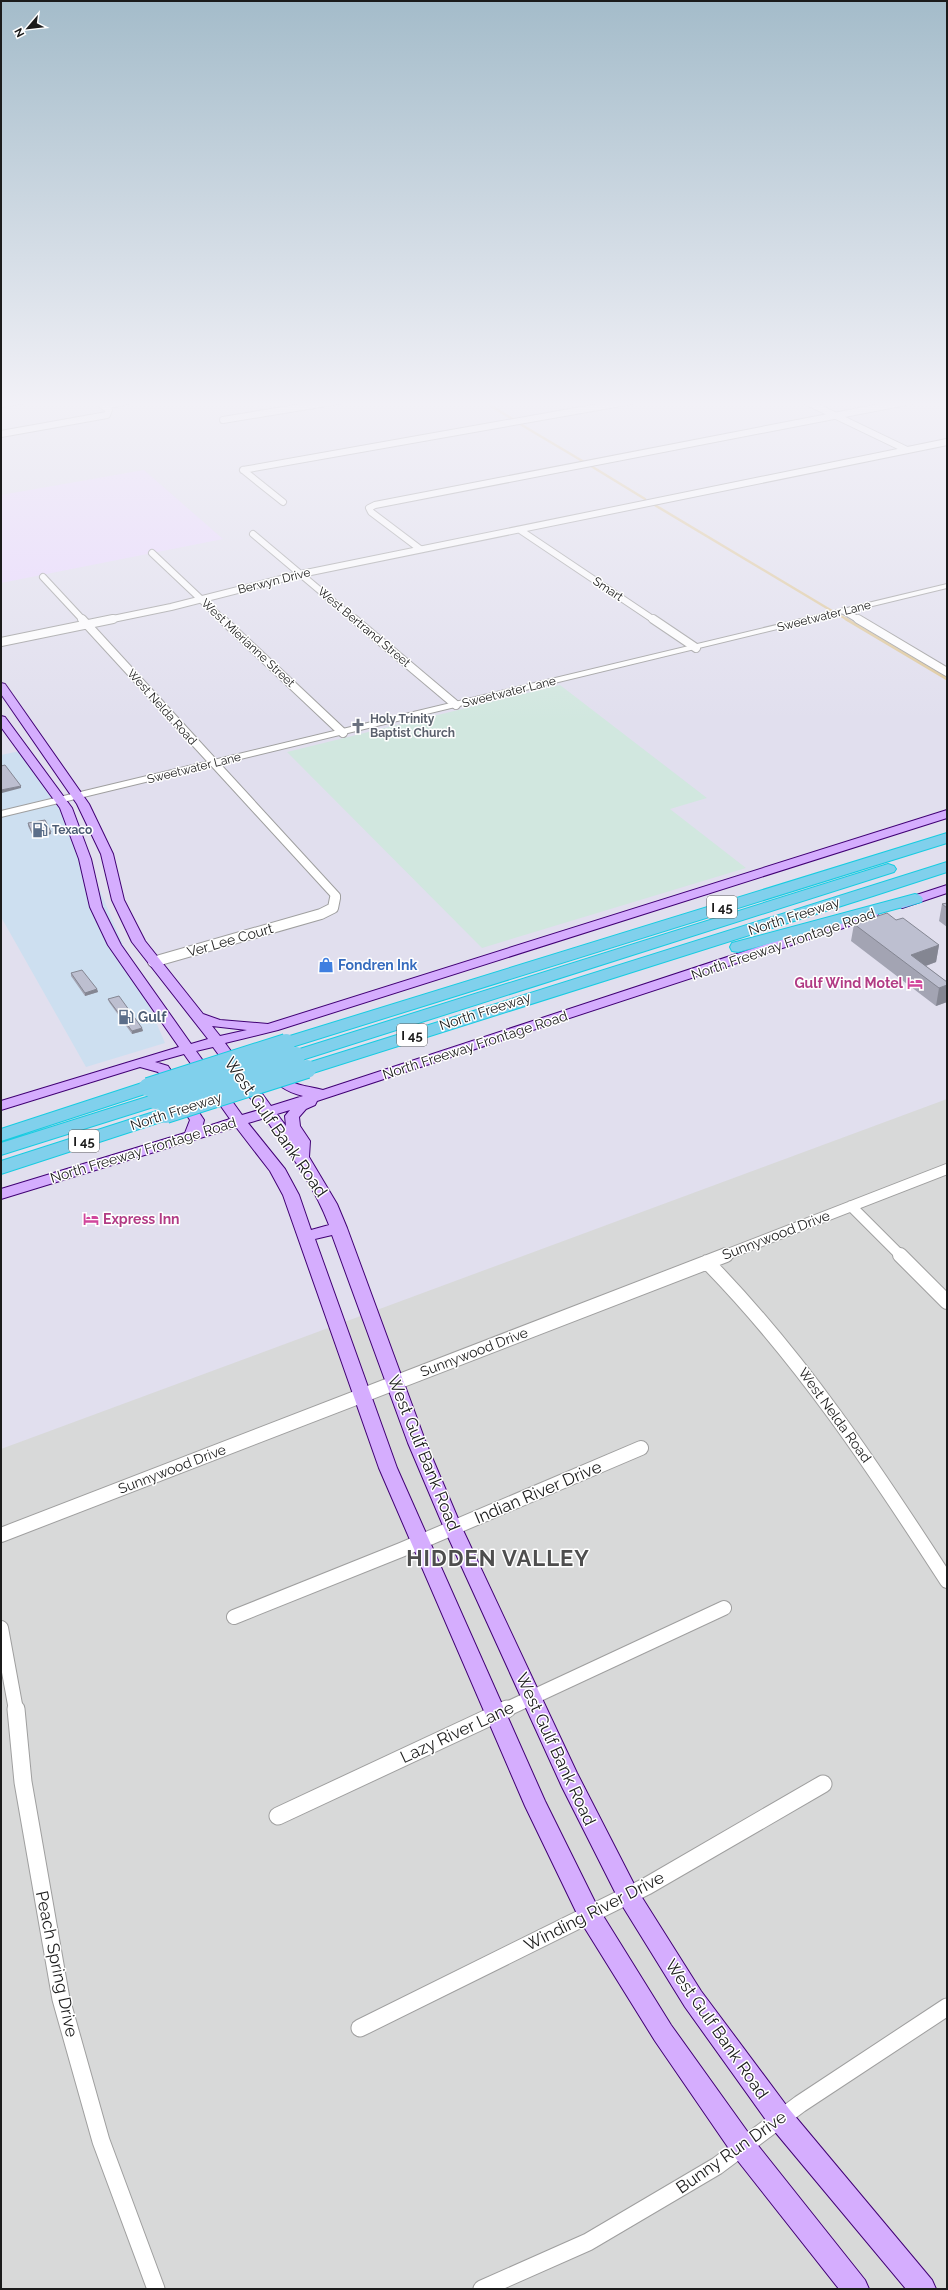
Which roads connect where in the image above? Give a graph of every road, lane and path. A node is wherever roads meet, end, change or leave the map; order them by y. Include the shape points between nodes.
1 (369, 508) edge
2 (627, 508) edge
3 (520, 530) junction
4 (253, 534) dead end
5 (420, 549) junction
6 (152, 553) dead end
7 (301, 574) junction
8 (43, 576) dead end
9 (947, 586) edge
10 (201, 599) junction
11 (844, 611) junction
12 (86, 624) junction
13 (1, 642) edge
14 (696, 648) junction
15 (947, 672) edge
16 (1, 686) edge
17 (456, 705) junction
18 (1, 719) edge
19 (343, 733) junction
20 (213, 763) junction
21 (77, 796) junction
22 (60, 800) junction
23 (1, 814) edge
24 (947, 814) edge
25 (947, 838) edge
26 (947, 851) edge
27 (947, 867) edge
28 (947, 889) edge
29 (915, 899) junction
30 (307, 919) joint
31 (153, 962) junction
32 (517, 1001) junction
33 (194, 1014) junction
34 (167, 1018) junction
35 (273, 1027) junction
36 (217, 1042) junction
37 (188, 1049) junction
38 (296, 1056) junction
39 (140, 1063) junction
40 (328, 1092) junction
41 (157, 1101) junction
42 (1, 1106) edge
43 (266, 1112) junction
44 (238, 1120) junction
45 (1, 1135) edge
46 (191, 1136) junction
47 (1, 1149) edge
48 (301, 1157) junction
49 (1, 1168) edge
50 (947, 1169) edge
51 (1, 1194) edge
52 (851, 1206) junction
53 (339, 1228) junction
54 (307, 1236) junction
55 (707, 1262) junction
56 (947, 1302) edge
57 (395, 1383) junction
58 (363, 1395) junction
59 (641, 1448) dead end
60 (453, 1528) junction
61 (1, 1535) edge
62 (420, 1542) junction
63 (947, 1581) edge
64 (724, 1608) dead end
65 (234, 1617) dead end
66 (1, 1628) edge
67 (531, 1698) junction
68 (496, 1714) junction
69 (823, 1784) dead end
70 (278, 1816) dead end
71 (628, 1895) junction
72 (589, 1914) junction
73 (947, 2007) edge
74 (360, 2028) dead end
75 (780, 2118) junction
76 (743, 2147) junction
77 (156, 2289) edge
78 (482, 2289) edge
79 (856, 2289) edge
80 (923, 2289) edge

1 - 5 street via 371,512
2 - 3 street, Berwyn Drive
3 - 5 street, Berwyn Drive
3 - 14 street, Smart
4 - 7 street, West Bertrand Street
5 - 7 street, Berwyn Drive
6 - 10 street, West Mierianne Street
7 - 10 street, Berwyn Drive
7 - 17 street, West Bertrand Street
8 - 12 street, West Nelda Road
9 - 11 street, Sweetwater Lane
10 - 12 street, Berwyn Drive
10 - 19 street, West Mierianne Street
11 - 14 street, Sweetwater Lane
11 - 15 street
12 - 13 street, Berwyn Drive
12 - 20 street, West Nelda Road
14 - 17 street, Sweetwater Lane
16 - 21 main road, West Gulf Bank Road
17 - 19 street, Sweetwater Lane
18 - 22 main road, West Gulf Bank Road
19 - 20 street, Sweetwater Lane
20 - 21 street, Sweetwater Lane
20 - 30 street, West Nelda Road via 336,896 333,908
21 - 22 street, Sweetwater Lane
21 - 31 main road, West Gulf Bank Road via 96,828 107,854 118,900 126,920
22 - 23 street, Sweetwater Lane
22 - 34 main road, West Gulf Bank Road via 66,808 80,844 96,907 106,930 136,977
24 - 35 main road
25 - 38 highway, North Freeway / I 45
26 - 38 highway, North Freeway
27 - 32 highway, North Freeway / I 45 via 737,935
28 - 29 main road, North Freeway Frontage Road
29 - 32 highway via 638,974
29 - 40 main road, North Freeway Frontage Road via 656,988
30 - 31 street, Ver Lee Court
31 - 33 main road, West Gulf Bank Road
32 - 38 highway, North Freeway / I 45
33 - 34 main road
33 - 35 main road via 219,1024
33 - 36 main road, West Gulf Bank Road
34 - 37 main road, West Gulf Bank Road
35 - 36 main road
35 - 40 main road via 259,1040 260,1048 274,1073 287,1085 299,1091
36 - 37 main road
36 - 43 main road, West Gulf Bank Road
37 - 39 main road
37 - 44 main road, West Gulf Bank Road
38 - 41 highway, North Freeway / I 45, bridge
38 - 41 highway, North Freeway / I 45, bridge
39 - 42 main road
39 - 46 main road via 163,1068 196,1120
40 - 43 main road, North Freeway Frontage Road
40 - 48 main road via 301,1106 292,1116 293,1126 303,1141
41 - 45 highway, North Freeway / I 45
41 - 47 highway, North Freeway / I 45
41 - 49 highway, North Freeway / I 45
43 - 44 main road, North Freeway Frontage Road
43 - 48 main road, West Gulf Bank Road
44 - 46 main road, North Freeway Frontage Road
44 - 54 main road, West Gulf Bank Road via 277,1169 291,1195
46 - 51 main road, North Freeway Frontage Road
48 - 53 main road, West Gulf Bank Road via 318,1183
50 - 52 street, Sunnywood Drive
52 - 55 street, Sunnywood Drive
52 - 56 street
53 - 54 main road
53 - 57 main road, West Gulf Bank Road
54 - 58 main road, West Gulf Bank Road
55 - 57 street, Sunnywood Drive
55 - 63 street, West Nelda Road via 731,1285 817,1388 885,1483
57 - 58 street, Sunnywood Drive
57 - 60 main road, West Gulf Bank Road
58 - 61 street, Sunnywood Drive
58 - 62 main road, West Gulf Bank Road via 388,1468
59 - 60 street, Indian River Drive
60 - 62 street, Indian River Drive
60 - 67 main road, West Gulf Bank Road
62 - 65 street, Indian River Drive
62 - 68 main road, West Gulf Bank Road
64 - 67 street, Lazy River Lane
66 - 77 street, Peach Spring Drive via 16,1705 27,1805 61,1998 101,2141
67 - 68 street, Lazy River Lane
67 - 71 main road, West Gulf Bank Road via 569,1780
68 - 70 street, Lazy River Lane
68 - 72 main road, West Gulf Bank Road via 536,1806
69 - 71 street, Winding River Drive
71 - 72 street, Winding River Drive
71 - 75 main road, West Gulf Bank Road via 693,1999
72 - 74 street, Winding River Drive
72 - 76 main road, West Gulf Bank Road via 663,2033
73 - 75 street, Bunny Run Drive
75 - 76 street, Bunny Run Drive
75 - 80 main road, West Gulf Bank Road
76 - 78 street, Bunny Run Drive via 717,2166 588,2242
76 - 79 main road, West Gulf Bank Road

